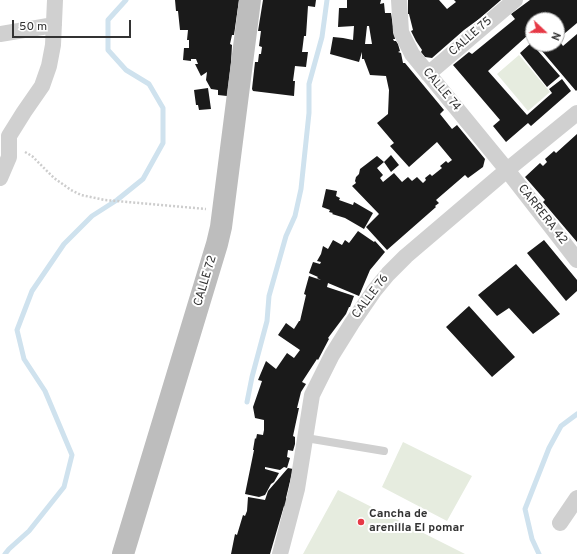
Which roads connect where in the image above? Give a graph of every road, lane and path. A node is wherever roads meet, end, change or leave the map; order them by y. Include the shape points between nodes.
1 (55, 0) edge
2 (250, 0) edge
3 (399, 0) edge
4 (515, 0) edge
5 (54, 25) junction
6 (0, 34) edge
7 (428, 74) junction
8 (577, 113) edge
9 (5, 144) edge
10 (506, 170) junction
11 (0, 178) edge
12 (211, 209) dead end
13 (577, 260) edge
14 (306, 438) junction
15 (384, 451) dead end
16 (577, 498) edge
17 (560, 523) dead end
18 (123, 554) edge
19 (280, 554) edge

1 - 5 street
2 - 18 street, CALLE 72 via 220,233
3 - 7 street, CALLE 74 via 402,32 412,54
4 - 7 street, CALLE 75
5 - 6 street
5 - 9 street via 49,66 42,86
7 - 10 street, CALLE 74
8 - 10 street, CALLE 76
9 - 11 street via 9,157
9 - 12 path via 32,156 54,178 81,195 105,200
10 - 13 street, CARRERA 42
10 - 14 street, CALLE 76 via 406,256 374,291 332,355 312,395
14 - 15 lane
14 - 19 street, CALLE 76 via 297,489
16 - 17 street

